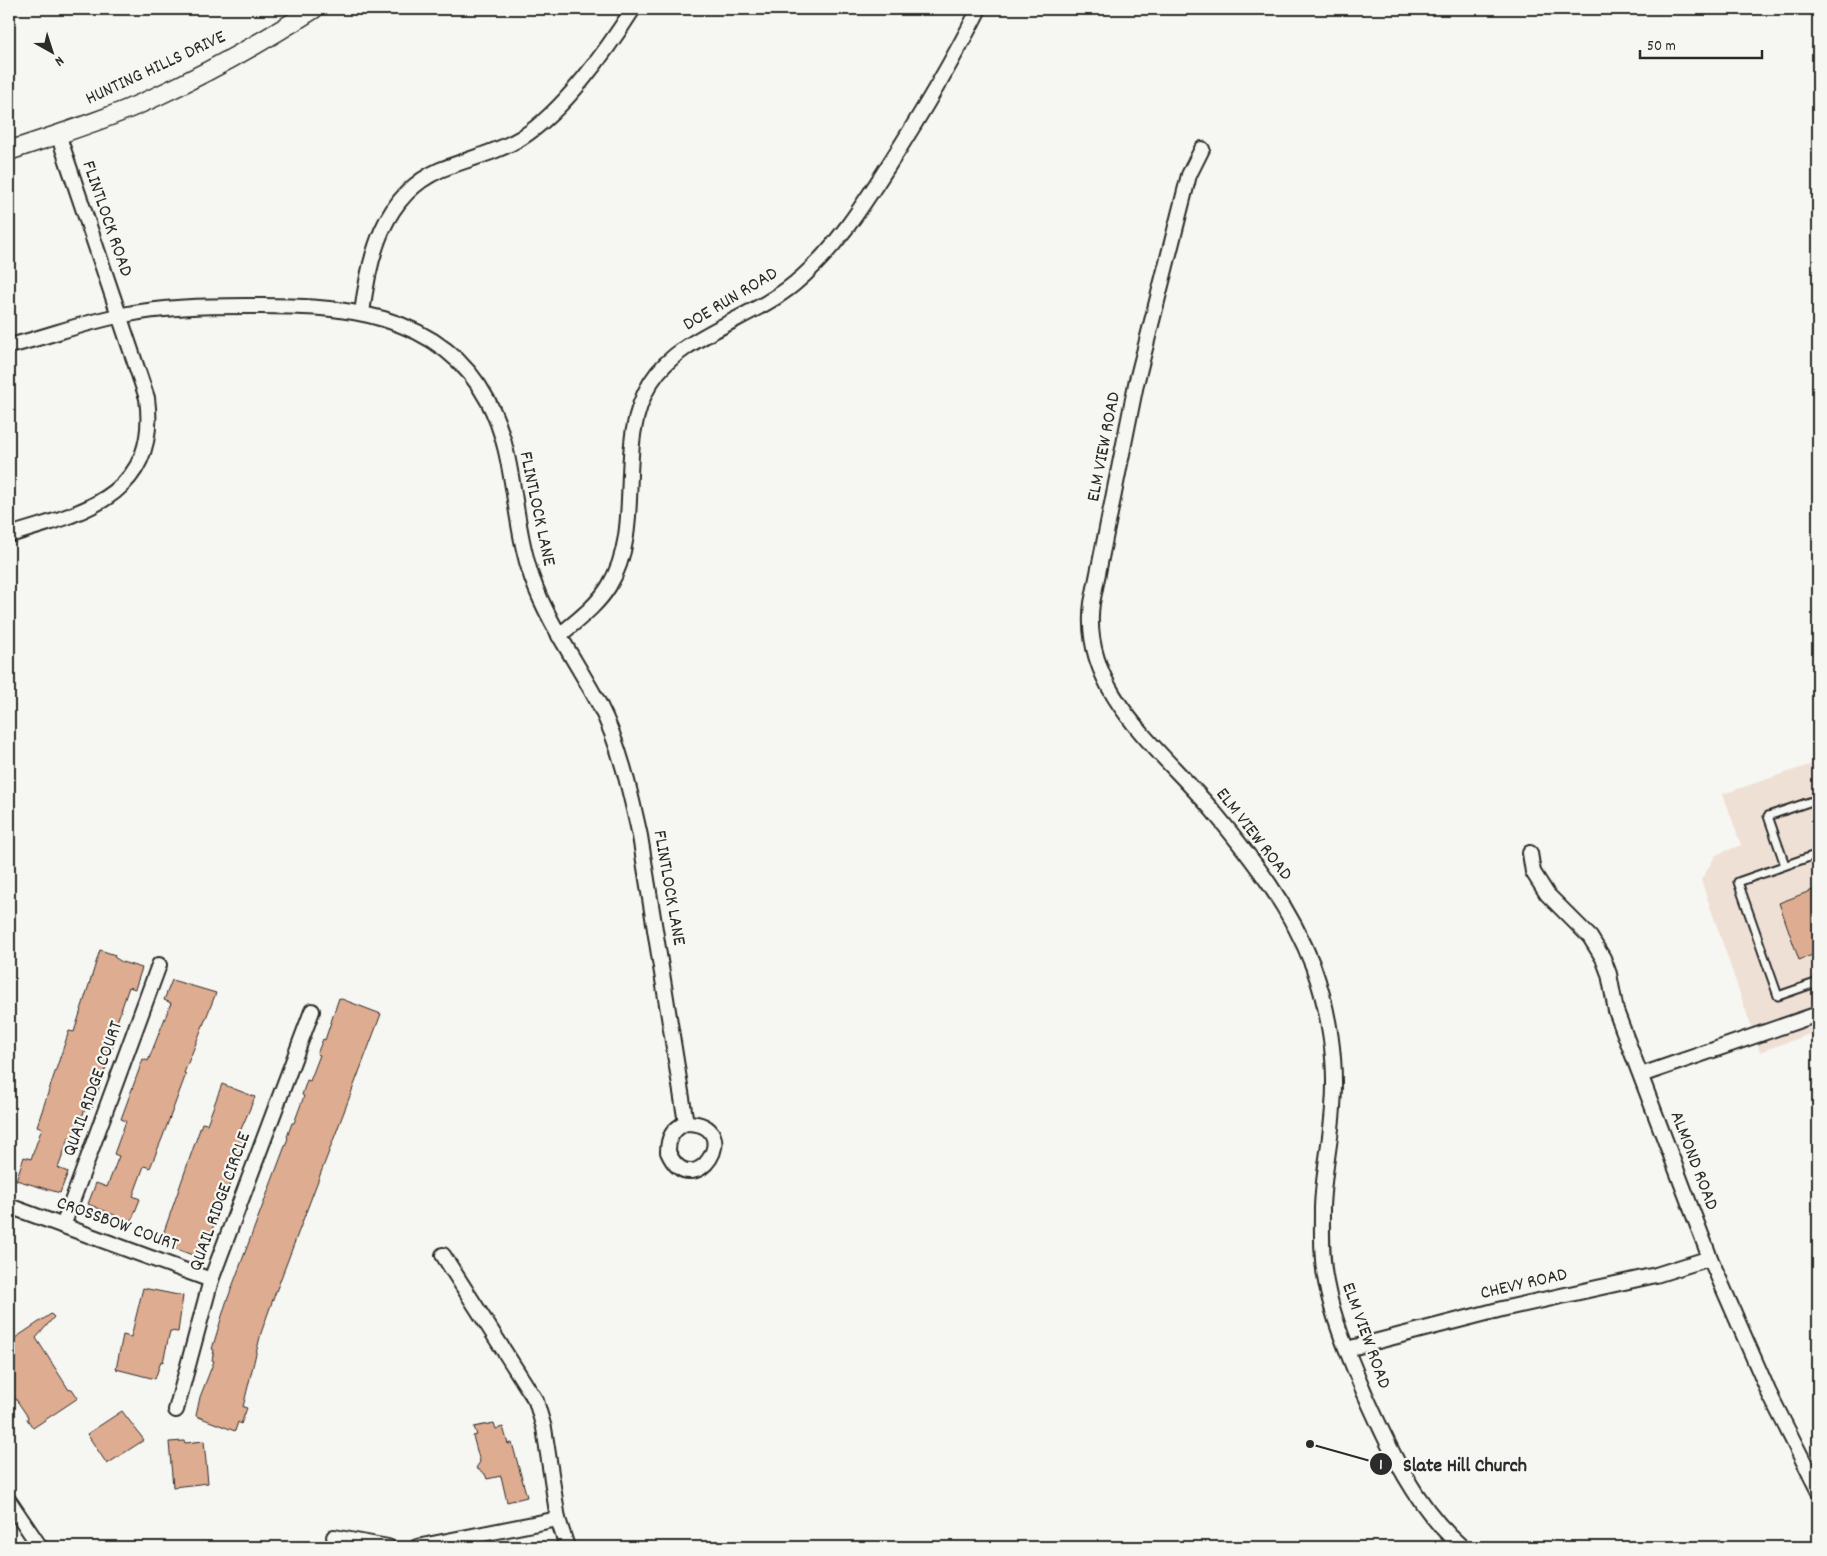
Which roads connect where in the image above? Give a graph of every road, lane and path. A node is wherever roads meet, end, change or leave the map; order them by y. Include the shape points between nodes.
1 (314, 9) edge
2 (633, 9) edge
3 (979, 9) edge
4 (58, 134) junction
5 (1202, 149) dead end
6 (9, 151) edge
7 (362, 313) junction
8 (119, 315) junction
9 (9, 346) edge
10 (9, 535) edge
11 (559, 636) junction
12 (1818, 799) edge
13 (1530, 853) dead end
14 (1818, 854) edge
15 (1785, 865) junction
16 (159, 965) dead end
17 (1818, 982) edge
18 (312, 1011) dead end
19 (1818, 1014) edge
20 (1641, 1075) junction
21 (686, 1123) dead end
22 (9, 1206) edge
23 (63, 1226) junction
24 (442, 1255) dead end
25 (1710, 1258) junction
26 (211, 1280) junction
27 (1347, 1349) junction
28 (176, 1410) dead end
29 (1818, 1490) edge
30 (9, 1501) edge
31 (558, 1519) junction
32 (334, 1537) dead end
33 (40, 1547) edge
34 (388, 1547) edge
35 (417, 1547) edge
36 (567, 1547) edge
37 (1462, 1547) edge

1 - 4 street, HUNTING HILLS DRIVE via 208,72 150,100
2 - 7 street via 595,62 543,122 494,151 423,179 400,201 377,239
3 - 11 street, DOE RUN ROAD via 912,128 868,197 817,264 766,304 679,353 651,381 635,426 625,546 618,570 596,604
4 - 6 street, HUNTING HILLS DRIVE
4 - 8 street, FLINTLOCK ROAD
5 - 27 street, ELM VIEW ROAD via 1189,175 1136,384 1092,603 1090,633 1099,671 1117,701 1258,866 1313,966 1329,1028 1334,1081 1322,1205 1325,1278
7 - 8 street, FLINTLOCK LANE via 267,305 152,310
7 - 11 street, FLINTLOCK LANE via 403,325 428,337 447,350 477,382 500,426 521,544 532,579
8 - 9 street
8 - 10 street, FLINTLOCK ROAD via 148,406 146,437 132,472 110,497 93,507
11 - 21 street, FLINTLOCK LANE via 600,705 630,790
12 - 15 lane via 1768,816
13 - 20 street, ALMOND ROAD via 1533,872 1547,894 1590,937 1603,958 1616,1011
14 - 15 lane
15 - 17 lane via 1738,882 1778,996
16 - 23 street, QUAIL RIDGE COURT
18 - 26 street, QUAIL RIDGE CIRCLE
19 - 20 street
20 - 25 street, ALMOND ROAD
22 - 23 street, CROSSBOW COURT
23 - 26 street, CROSSBOW COURT
24 - 31 street via 536,1401 544,1428
25 - 27 street, CHEVY ROAD via 1656,1275 1502,1309
25 - 29 street, ALMOND ROAD via 1769,1393
26 - 28 street, QUAIL RIDGE CIRCLE
27 - 37 street, ELM VIEW ROAD via 1384,1437 1405,1476 1429,1514
30 - 33 street
31 - 35 street
31 - 36 street
32 - 34 street

